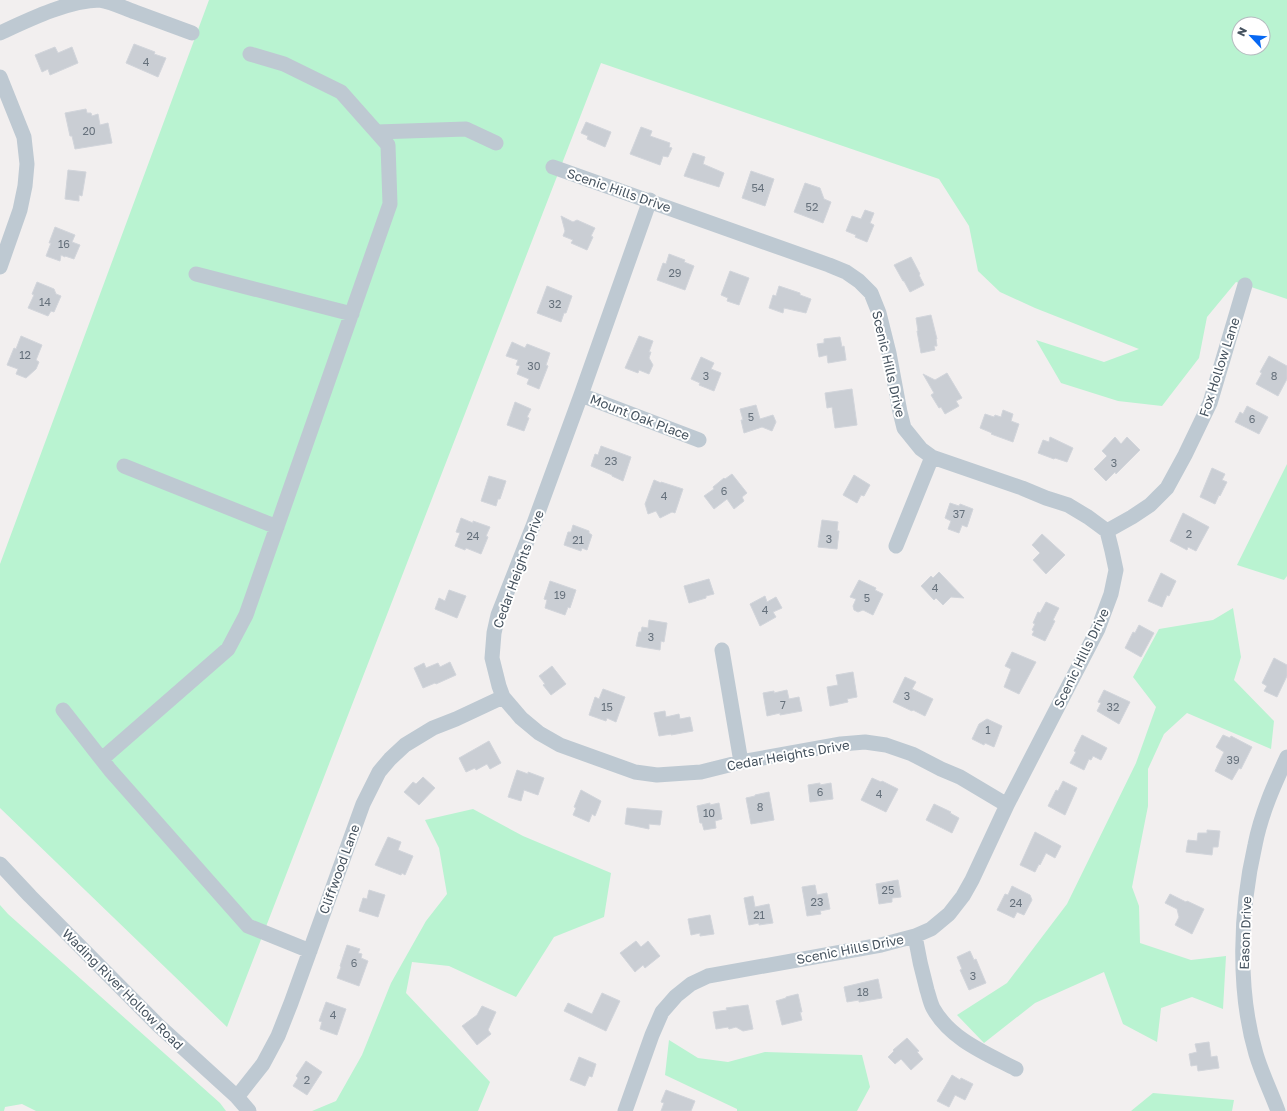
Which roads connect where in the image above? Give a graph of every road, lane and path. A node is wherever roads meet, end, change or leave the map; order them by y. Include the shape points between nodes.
1 (0, 33) edge
2 (192, 33) dead end
3 (250, 54) dead end
4 (0, 77) edge
5 (377, 132) junction
6 (496, 143) dead end
7 (553, 167) dead end
8 (650, 200) junction
9 (0, 267) edge
10 (196, 274) dead end
11 (1245, 284) dead end
12 (352, 314) junction
13 (581, 395) junction
14 (699, 440) dead end
15 (932, 457) junction
16 (124, 466) dead end
17 (277, 527) junction
18 (1107, 531) junction
19 (896, 546) dead end
20 (722, 650) dead end
21 (503, 697) junction
22 (63, 710) dead end
23 (1287, 756) edge
24 (102, 759) junction
25 (740, 762) junction
26 (1007, 805) junction
27 (0, 864) edge
28 (915, 936) junction
29 (310, 951) junction
30 (1016, 1069) dead end
31 (236, 1097) junction
32 (249, 1111) edge
33 (625, 1111) edge
34 (1278, 1111) edge

1 - 2 street via 48,10 87,0 114,4
3 - 5 street via 284,64 341,92
4 - 9 street via 24,137 27,164 20,210
5 - 6 street via 466,129
5 - 12 street via 388,144 390,204
7 - 8 street, Scenic Hills Drive
8 - 13 street, Cedar Heights Drive
8 - 15 street, Scenic Hills Drive via 829,265 859,281 871,293 879,314 904,428 921,449
10 - 12 street
11 - 18 street, Fox Hollow Lane via 1210,403 1185,454 1166,488 1150,506
12 - 17 street
13 - 14 street, Mount Oak Place
13 - 21 street, Cedar Heights Drive via 498,615 492,658
15 - 18 street, Scenic Hills Drive via 1068,505
15 - 19 street
16 - 17 street
17 - 24 street via 246,614 228,649
18 - 26 street, Scenic Hills Drive via 1116,570 1111,594 1098,629
20 - 25 street
21 - 25 street, Cedar Heights Drive via 539,734 560,745 635,772 657,775 701,772
21 - 29 street, Cliffwood Lane via 433,728 405,745 379,772 363,804
22 - 24 street
23 - 34 street, Eason Drive via 1264,812 1255,844 1243,926 1248,1015 1256,1054
24 - 29 street via 248,926
25 - 26 street, Cedar Heights Drive via 841,744 865,742 886,745 912,754 960,777
26 - 28 street, Scenic Hills Drive via 963,896 949,914 931,929
27 - 31 street, Wading River Hollow Road via 158,1025
28 - 30 street via 921,969 933,1007 943,1022 958,1037 976,1049
28 - 33 street, Scenic Hills Drive via 881,945 708,976 691,984 662,1012
29 - 31 street, Cliffwood Lane via 278,1036 263,1064
31 - 32 street, Wading River Hollow Road

